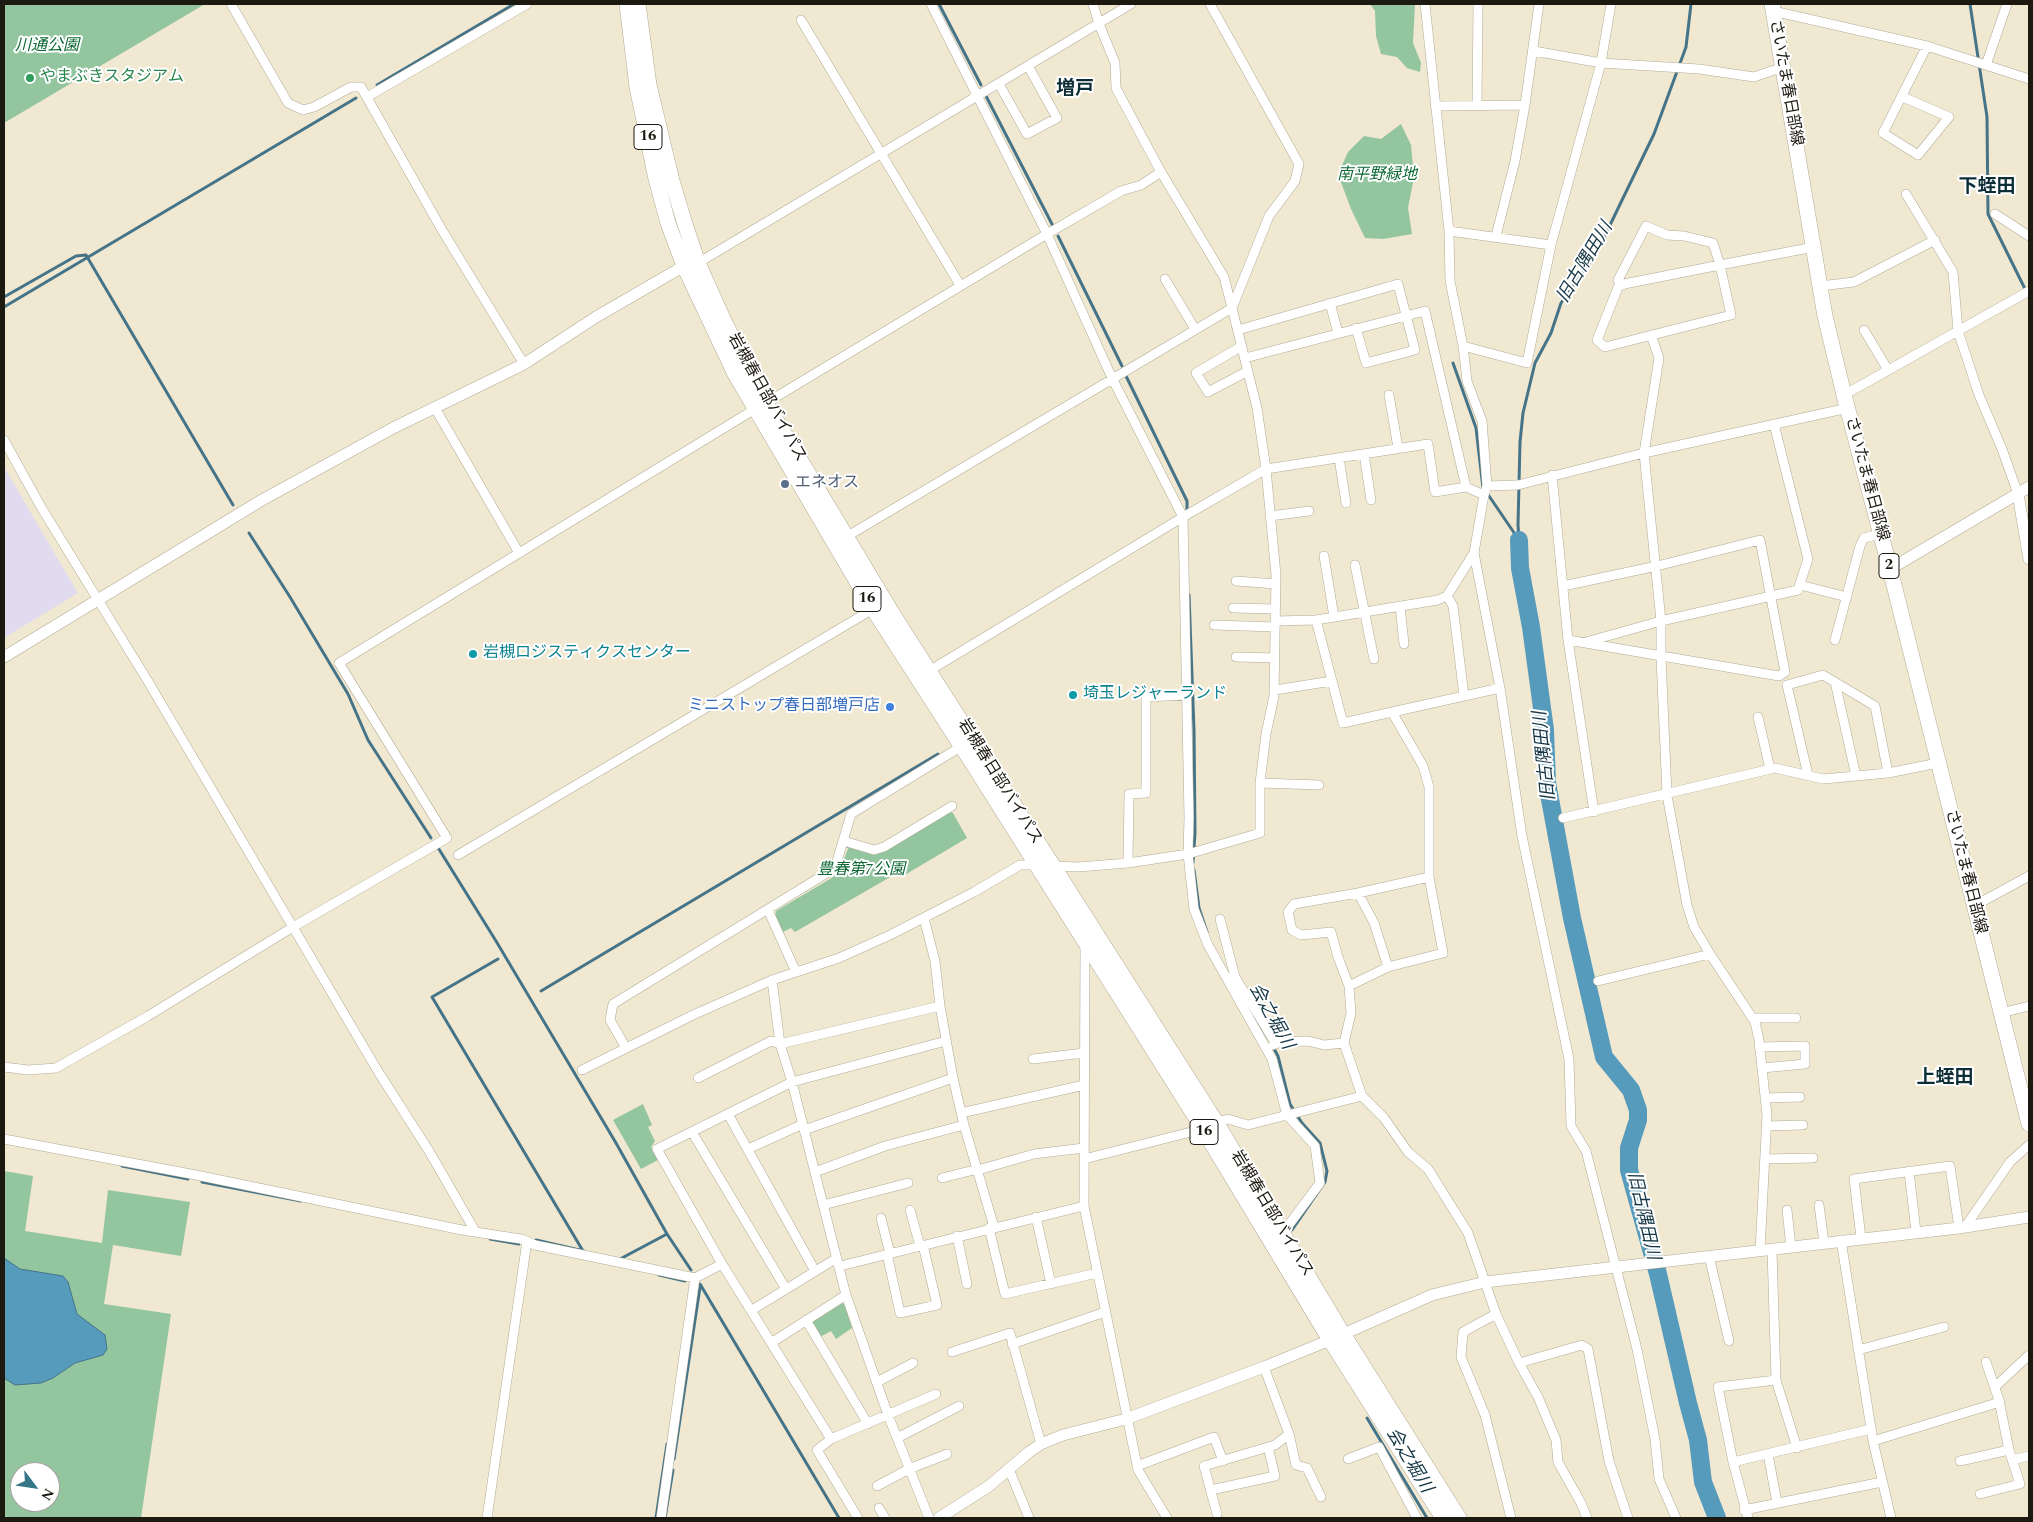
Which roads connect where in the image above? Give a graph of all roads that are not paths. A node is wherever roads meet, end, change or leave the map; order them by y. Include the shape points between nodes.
1 (231, 4) edge
2 (527, 4) edge
3 (627, 4) edge
4 (638, 4) edge
5 (931, 4) edge
6 (1093, 4) edge
7 (1131, 4) edge
8 (1210, 4) edge
9 (1424, 4) edge
10 (1478, 4) edge
11 (1539, 4) edge
12 (1610, 4) edge
13 (2007, 4) edge
14 (1773, 7) edge
15 (801, 20) dead end
16 (1099, 24) junction
17 (1926, 46) junction
18 (1534, 50) junction
19 (1601, 63) junction
20 (1986, 65) junction
21 (1028, 66) junction
22 (1783, 67) junction
23 (2029, 79) edge
24 (999, 84) junction
25 (978, 96) junction
26 (368, 97) junction
27 (1902, 97) junction
28 (1477, 105) junction
29 (1525, 105) junction
30 (1435, 106) junction
31 (881, 152) junction
32 (1162, 172) junction
33 (1906, 194) dead end
34 (1995, 214) dead end
35 (1449, 231) junction
36 (1047, 234) junction
37 (1496, 236) junction
38 (2029, 236) edge
39 (1935, 240) junction
40 (1551, 246) junction
41 (1814, 247) junction
42 (691, 264) junction
43 (1720, 265) junction
44 (1164, 278) dead end
45 (960, 285) junction
46 (1622, 285) junction
47 (1820, 286) junction
48 (2029, 291) edge
49 (1330, 303) junction
50 (1232, 308) junction
51 (1406, 316) junction
52 (1356, 328) junction
53 (1195, 329) junction
54 (1238, 330) junction
55 (1864, 330) dead end
56 (1958, 331) junction
57 (1338, 333) junction
58 (1652, 335) junction
59 (1242, 346) junction
60 (1463, 346) junction
61 (1245, 358) junction
62 (524, 364) junction
63 (1248, 370) junction
64 (1888, 370) junction
65 (1112, 378) junction
66 (1389, 395) dead end
67 (1846, 402) junction
68 (761, 406) junction
69 (435, 408) junction
70 (1774, 424) junction
71 (4, 440) edge
72 (1398, 448) junction
73 (1644, 453) junction
74 (1364, 454) junction
75 (1339, 458) junction
76 (1266, 469) junction
77 (1552, 476) junction
78 (1466, 488) junction
79 (2029, 488) edge
80 (1486, 490) junction
81 (2018, 494) junction
82 (1371, 500) dead end
83 (1346, 503) dead end
84 (1309, 511) dead end
85 (1270, 516) junction
86 (1183, 517) junction
87 (1880, 534) junction
88 (846, 538) junction
89 (519, 553) junction
90 (1474, 553) junction
91 (1324, 556) dead end
92 (2029, 559) edge
93 (1354, 565) dead end
94 (1657, 566) junction
95 (1890, 568) junction
96 (1236, 581) dead end
97 (1276, 584) junction
98 (1800, 585) junction
99 (1563, 586) junction
100 (1771, 595) junction
101 (1447, 596) junction
102 (1846, 597) junction
103 (97, 599) junction
104 (1400, 606) junction
105 (1233, 608) dead end
106 (873, 609) junction
107 (1275, 609) junction
108 (1364, 612) junction
109 (1334, 617) junction
110 (1316, 620) junction
111 (1662, 621) junction
112 (1275, 624) junction
113 (1214, 625) dead end
114 (1568, 640) junction
115 (1835, 640) dead end
116 (1583, 643) junction
117 (1404, 644) dead end
118 (4, 657) edge
119 (1236, 657) dead end
120 (1661, 657) junction
121 (1275, 658) junction
122 (1374, 659) dead end
123 (929, 671) junction
124 (1332, 681) junction
125 (1835, 682) junction
126 (1500, 688) junction
127 (1275, 690) junction
128 (1187, 695) junction
129 (1464, 696) junction
130 (1392, 712) junction
131 (1758, 717) dead end
132 (962, 746) junction
133 (1938, 763) junction
134 (1770, 769) junction
135 (1888, 772) junction
136 (1808, 775) junction
137 (1856, 776) junction
138 (1260, 783) junction
139 (1319, 785) dead end
140 (1667, 795) junction
141 (952, 806) dead end
142 (1594, 812) junction
143 (1563, 818) dead end
144 (847, 842) dead end
145 (1188, 854) junction
146 (458, 855) dead end
147 (1128, 863) junction
148 (1036, 864) junction
149 (1052, 866) junction
150 (2029, 876) edge
151 (1429, 878) junction
152 (1358, 893) junction
153 (1974, 906) junction
154 (768, 910) junction
155 (924, 918) junction
156 (1220, 919) dead end
157 (294, 927) junction
158 (1086, 944) junction
159 (1710, 954) junction
160 (1388, 967) junction
161 (1234, 969) junction
162 (796, 972) junction
163 (1223, 973) junction
164 (772, 980) junction
165 (1598, 981) dead end
166 (1350, 986) junction
167 (940, 1006) junction
168 (2029, 1006) edge
169 (2001, 1013) junction
170 (1752, 1018) junction
171 (1796, 1018) dead end
172 (946, 1040) junction
173 (1344, 1043) junction
174 (780, 1044) junction
175 (1276, 1044) junction
176 (1759, 1047) junction
177 (626, 1048) junction
178 (1267, 1048) junction
179 (1084, 1053) junction
180 (1034, 1059) dead end
181 (4, 1067) edge
182 (1762, 1068) junction
183 (582, 1070) dead end
184 (698, 1078) dead end
185 (953, 1078) junction
186 (792, 1082) junction
187 (1084, 1085) junction
188 (1362, 1096) junction
189 (1800, 1097) dead end
190 (1765, 1098) junction
191 (961, 1113) junction
192 (1293, 1113) junction
193 (728, 1114) junction
194 (2029, 1124) edge
195 (964, 1125) junction
196 (1803, 1125) dead end
197 (1209, 1126) junction
198 (1766, 1126) junction
199 (803, 1127) junction
200 (692, 1132) junction
201 (4, 1139) edge
202 (2029, 1145) edge
203 (1084, 1148) junction
204 (748, 1150) junction
205 (1813, 1158) dead end
206 (1084, 1159) junction
207 (1765, 1159) junction
208 (978, 1170) junction
209 (1909, 1171) junction
210 (815, 1172) junction
211 (942, 1178) dead end
212 (908, 1183) dead end
213 (823, 1205) junction
214 (1819, 1205) dead end
215 (1084, 1206) junction
216 (910, 1210) dead end
217 (1787, 1210) dead end
218 (2029, 1216) edge
219 (1036, 1217) junction
220 (881, 1218) dead end
221 (1962, 1227) junction
222 (992, 1228) junction
223 (475, 1231) junction
224 (1916, 1232) junction
225 (1282, 1234) junction
226 (956, 1236) junction
227 (1861, 1238) junction
228 (1841, 1240) junction
229 (526, 1241) junction
230 (1824, 1243) junction
231 (922, 1245) junction
232 (1792, 1247) junction
233 (1766, 1250) junction
234 (888, 1254) junction
235 (1709, 1256) junction
236 (839, 1262) junction
237 (722, 1264) junction
238 (1615, 1268) junction
239 (815, 1271) junction
240 (1097, 1273) junction
241 (695, 1278) junction
242 (1485, 1282) junction
243 (967, 1284) dead end
244 (1051, 1284) junction
245 (786, 1289) junction
246 (846, 1295) junction
247 (752, 1310) junction
248 (1104, 1312) junction
249 (1496, 1314) junction
250 (806, 1320) junction
251 (1944, 1327) dead end
252 (1337, 1337) junction
253 (1729, 1341) dead end
254 (771, 1343) junction
255 (1012, 1344) junction
256 (1858, 1350) junction
257 (952, 1352) dead end
258 (2029, 1355) edge
259 (1986, 1362) dead end
260 (913, 1363) dead end
261 (1519, 1364) junction
262 (1264, 1367) junction
263 (1776, 1380) junction
264 (877, 1382) junction
265 (1995, 1388) junction
266 (936, 1394) dead end
267 (2000, 1402) junction
268 (959, 1406) dead end
269 (888, 1415) junction
270 (1126, 1419) junction
271 (868, 1424) junction
272 (1871, 1429) junction
273 (1288, 1434) junction
274 (897, 1438) junction
275 (831, 1440) junction
276 (1873, 1441) junction
277 (1041, 1444) junction
278 (1268, 1447) junction
279 (1797, 1448) junction
280 (2009, 1450) junction
281 (947, 1454) dead end
282 (1768, 1454) junction
283 (2029, 1456) edge
284 (1348, 1459) dead end
285 (1960, 1460) dead end
286 (2012, 1460) junction
287 (1223, 1461) junction
288 (1733, 1462) junction
289 (1137, 1466) junction
290 (909, 1469) junction
291 (1009, 1469) junction
292 (1882, 1482) junction
293 (878, 1486) dead end
294 (1211, 1490) junction
295 (1980, 1494) dead end
296 (1321, 1497) dead end
297 (1777, 1503) junction
298 (878, 1508) dead end
299 (1217, 1514) dead end
300 (1746, 1514) edge
301 (943, 1517) edge
302 (487, 1518) edge
303 (661, 1518) edge
304 (858, 1518) edge
305 (885, 1518) edge
306 (929, 1518) edge
307 (1029, 1518) edge
308 (1167, 1518) edge
309 (1417, 1518) edge
310 (1443, 1518) edge
311 (1459, 1518) edge
312 (1511, 1518) edge
313 (1587, 1518) edge
314 (1628, 1518) edge
315 (1676, 1518) edge
316 (1891, 1518) edge

1 - 26 street via 288,103 303,110 351,87 361,87
2 - 26 street
3 - 42 main road, 岩槻春日部バイパス / 16 via 637,87 656,179 668,223
4 - 42 main road, 岩槻春日部バイパス / 16 via 649,85
5 - 25 street
6 - 16 street
7 - 16 street
8 - 50 street via 1299,164 1295,181 1269,216
9 - 30 street
10 - 28 street
11 - 18 street
12 - 19 street
13 - 20 street
14 - 17 street
14 - 22 main road, さいたま春日部線 / 2
15 - 31 street
16 - 21 street
16 - 32 street via 1115,63 1116,88
17 - 20 street
17 - 27 street
18 - 19 street
18 - 29 street
19 - 22 street via 1685,68 1754,77
19 - 40 street
20 - 23 street
21 - 24 street
21 - 24 street via 1057,118 1027,134
22 - 41 main road, さいたま春日部線 / 2
24 - 25 street
25 - 31 street
25 - 36 street
26 - 62 street via 442,230
27 - 27 street via 1883,133 1918,155 1949,117
28 - 29 street
28 - 30 street
29 - 37 street
30 - 35 street
31 - 42 street
31 - 45 street
32 - 36 street via 1140,185 1121,191
32 - 50 street via 1224,277
33 - 39 street
34 - 38 street
35 - 37 street
35 - 60 street via 1450,281
36 - 45 street
36 - 65 street
37 - 40 street
39 - 47 street via 1854,282
39 - 56 street via 1953,272
40 - 60 street via 1527,363
41 - 43 street
41 - 47 main road, さいたま春日部線 / 2
42 - 62 street via 596,317
42 - 68 main road, 岩槻春日部バイパス / 16 via 735,374
43 - 46 street
43 - 46 street via 1713,243 1667,235 1646,226 1618,280
43 - 58 street via 1731,315
44 - 53 street
45 - 68 street
46 - 58 street via 1597,340 1605,347
47 - 67 main road, さいたま春日部線 / 2
48 - 56 street
49 - 51 street via 1398,284
49 - 54 street
49 - 57 street
50 - 53 street
50 - 54 street
51 - 52 street
51 - 52 street via 1415,350 1366,363
51 - 78 street via 1425,311
52 - 57 street
53 - 65 street
54 - 59 street
55 - 64 street
56 - 64 street
56 - 81 street
57 - 61 street
58 - 73 street via 1659,358
59 - 61 street
59 - 63 street via 1196,373 1208,392
60 - 80 street via 1466,381 1482,420
61 - 63 street
62 - 69 street
63 - 76 street
64 - 67 street
65 - 86 street
65 - 88 street
66 - 72 street
67 - 70 street
67 - 87 main road, さいたま春日部線 / 2
68 - 88 main road, 岩槻春日部バイパス / 16
68 - 89 street
68 - 106 main road, 岩槻春日部バイパス / 16
69 - 89 street
69 - 103 street via 262,500
70 - 73 street
70 - 98 street via 1808,559
71 - 103 street
72 - 74 street
72 - 78 street via 1428,444 1436,492
73 - 77 street
73 - 94 street
74 - 75 street
74 - 82 street
75 - 76 street
75 - 83 street
76 - 85 street
76 - 86 street
77 - 80 street
77 - 99 street
78 - 80 street
79 - 81 street
80 - 90 street
81 - 92 street
81 - 95 street
84 - 85 street
85 - 97 street
86 - 123 street
86 - 128 street
87 - 95 main road, さいたま春日部線 / 2
87 - 102 street via 1864,538
88 - 123 main road, 岩槻春日部バイパス / 16
89 - 157 street via 339,663 447,838
90 - 101 street
90 - 126 street
91 - 109 street
93 - 108 street
94 - 99 street
94 - 100 street via 1760,540
94 - 111 street
95 - 133 main road, さいたま春日部線 / 2
96 - 97 street
97 - 107 street
98 - 100 street via 1798,590
98 - 102 street
99 - 114 street
100 - 111 street
100 - 120 street via 1785,672 1779,676
101 - 104 street
101 - 129 street via 1453,606
102 - 115 street
103 - 118 street
103 - 157 street
104 - 108 street
104 - 117 street
105 - 107 street
106 - 132 main road, 岩槻春日部バイパス / 16
106 - 146 street
107 - 112 street
108 - 109 street
108 - 122 street
109 - 110 street
110 - 112 street
110 - 124 street
111 - 116 street
111 - 120 street
112 - 113 street
112 - 121 street
114 - 116 street
114 - 142 street
116 - 120 street
119 - 121 street
120 - 140 street
121 - 127 street
123 - 149 main road, 岩槻春日部バイパス / 16
124 - 127 street
124 - 130 street via 1343,723
125 - 135 street via 1875,706
125 - 136 street via 1823,675 1787,685
125 - 137 street
126 - 129 street
126 - 238 street via 1522,836 1569,1060 1571,1126 1586,1151
127 - 138 street
128 - 145 street
128 - 147 street via 1146,697 1146,793 1129,794
129 - 130 street
130 - 151 street via 1423,766 1429,787
131 - 134 street
132 - 148 main road, 岩槻春日部バイパス / 16
132 - 154 street via 931,770 851,814 835,868
133 - 135 street
133 - 153 main road, さいたま春日部線 / 2
134 - 136 street
134 - 140 street
135 - 137 street
136 - 137 street via 1823,779
138 - 139 street
138 - 145 street via 1260,833
140 - 142 street
140 - 159 street via 1687,905 1694,927
141 - 144 street via 884,847 874,850
142 - 143 street
145 - 147 street
145 - 163 street via 1194,909
147 - 149 street
148 - 149 street
148 - 155 street via 1020,865
148 - 158 main road, 岩槻春日部バイパス / 16
149 - 197 main road, 岩槻春日部バイパス / 16
150 - 153 street
151 - 152 street
151 - 160 street via 1443,953
152 - 160 street via 1374,923
152 - 166 street via 1294,904 1288,912 1292,930 1301,935 1331,932
153 - 169 main road, さいたま春日部線 / 2
154 - 162 street
154 - 177 street via 613,1004 610,1020
155 - 162 street via 838,958
155 - 167 street via 935,961
156 - 161 street
157 - 181 street via 56,1068 28,1070
157 - 223 street
158 - 179 street
158 - 197 main road, 岩槻春日部バイパス / 16
159 - 165 street
159 - 170 street
160 - 166 street
161 - 163 street
161 - 175 street via 1235,977
162 - 164 street
163 - 178 street
164 - 174 street
164 - 177 street
166 - 173 street via 1351,1013
167 - 172 street
167 - 174 street
168 - 169 street
169 - 194 main road, さいたま春日部線 / 2
170 - 171 street
170 - 176 street
172 - 185 street
172 - 186 street
173 - 175 street via 1324,1045 1308,1041
173 - 188 street
174 - 184 street via 771,1041
174 - 186 street
175 - 178 street
176 - 182 street
176 - 182 street via 1805,1046 1805,1064
177 - 183 street
178 - 192 street
179 - 180 street
179 - 187 street
182 - 190 street
185 - 191 street
185 - 199 street
186 - 193 street
186 - 199 street
187 - 191 street
187 - 203 street
188 - 192 street
188 - 242 street via 1439,1184 1468,1233
189 - 190 street
190 - 198 street
191 - 195 street
192 - 197 street via 1248,1125 1228,1119
192 - 225 street via 1315,1146 1320,1183
193 - 200 street
193 - 204 street
195 - 208 street
195 - 210 street via 885,1146
196 - 198 street
197 - 206 street
197 - 225 main road, 岩槻春日部バイパス / 16
197 - 252 main road, 岩槻春日部バイパス / 16
198 - 207 street
199 - 204 street
199 - 210 street
200 - 237 street via 657,1149
200 - 245 street
201 - 223 street
202 - 221 street via 2010,1162
203 - 206 street
203 - 208 street via 1034,1154
204 - 239 street
205 - 207 street
206 - 215 street
207 - 233 street
208 - 211 street
208 - 222 street
209 - 221 street via 1950,1166
209 - 224 street
209 - 227 street via 1854,1179
210 - 213 street
212 - 213 street
213 - 236 street
214 - 230 street
215 - 219 street
215 - 240 street
216 - 231 street
217 - 232 street
218 - 221 street
219 - 222 street
219 - 244 street
220 - 234 street
221 - 224 street
222 - 226 street
222 - 244 street via 1005,1294
223 - 229 street
224 - 227 street
225 - 252 main road, 岩槻春日部バイパス / 16
226 - 231 street
226 - 243 street
227 - 228 street
228 - 230 street
228 - 256 street
229 - 241 street
229 - 302 street
230 - 232 street
231 - 234 street
231 - 234 street via 937,1305 900,1313
232 - 233 street
233 - 235 street
233 - 263 street
234 - 236 street
235 - 238 street
235 - 253 street
236 - 239 street
236 - 246 street
237 - 241 street
237 - 247 street
238 - 242 street
238 - 315 street via 1639,1358 1655,1439 1659,1479
239 - 245 street
240 - 244 street
240 - 248 street
241 - 303 street
242 - 249 street
242 - 252 street via 1432,1295
245 - 247 street
246 - 250 street
246 - 264 street
247 - 254 street
248 - 255 street
248 - 270 street
249 - 261 street
249 - 312 street via 1463,1332 1461,1357 1484,1415
250 - 254 street
250 - 271 street
251 - 256 street
252 - 262 street
252 - 310 main road, 岩槻春日部バイパス / 16
252 - 311 main road, 岩槻春日部バイパス / 16
254 - 275 street
255 - 257 street via 1010,1333
255 - 277 street
256 - 272 street
258 - 265 street
259 - 265 street
260 - 264 street
261 - 313 street via 1538,1397 1556,1440 1558,1462
261 - 314 street via 1582,1345 1588,1349 1609,1461
262 - 270 street
262 - 273 street
263 - 279 street
263 - 288 street via 1718,1386
264 - 269 street
265 - 267 street
266 - 269 street
267 - 276 street
267 - 280 street
268 - 274 street
269 - 271 street
269 - 274 street
270 - 277 street
270 - 289 street
271 - 275 street
272 - 276 street
272 - 279 street
273 - 278 street
273 - 296 street via 1296,1465 1307,1468
274 - 290 street
275 - 304 street via 817,1450
276 - 292 street
277 - 291 street
278 - 287 street
278 - 294 street via 1275,1476
279 - 282 street
280 - 285 street
280 - 286 street
281 - 290 street
282 - 288 street
282 - 297 street
283 - 286 street
284 - 309 street via 1379,1447
286 - 295 street via 2020,1484
287 - 289 street via 1214,1437
287 - 294 street via 1204,1466
288 - 300 street
289 - 308 street
290 - 293 street
290 - 306 street
291 - 301 street
291 - 307 street
292 - 297 street
292 - 316 street
294 - 299 street
297 - 300 street
298 - 305 street

